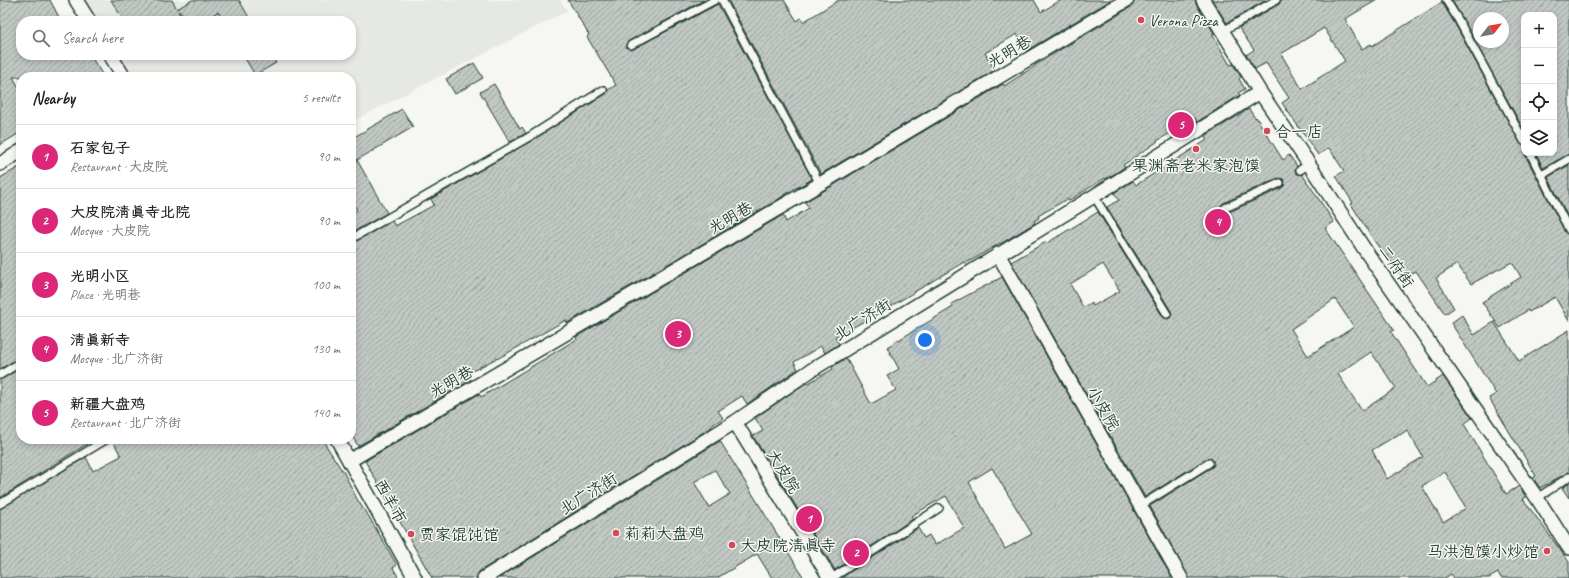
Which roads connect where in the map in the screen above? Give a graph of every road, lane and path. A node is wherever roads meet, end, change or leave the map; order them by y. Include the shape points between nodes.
1 (76, 0) edge
2 (716, 0) edge
3 (722, 0) edge
4 (1127, 0) edge
5 (1203, 0) edge
6 (1276, 0) edge
7 (1446, 0) edge
8 (86, 16) edge
9 (1223, 31) junction
10 (631, 45) dead end
11 (113, 60) edge
12 (121, 72) edge
13 (604, 90) dead end
14 (1260, 92) junction
15 (1521, 135) edge
16 (16, 154) edge
17 (1532, 156) edge
18 (1569, 159) edge
19 (0, 164) edge
20 (1542, 175) junction
21 (1280, 183) dead end
22 (820, 184) junction
23 (1094, 196) junction
24 (1225, 208) dead end
25 (1569, 230) edge
26 (356, 236) edge
27 (998, 254) junction
28 (1166, 314) dead end
29 (16, 365) edge
30 (0, 375) edge
31 (735, 422) junction
32 (99, 444) edge
33 (340, 444) edge
34 (350, 461) junction
35 (1209, 463) dead end
36 (1569, 477) edge
37 (1537, 498) junction
38 (0, 504) edge
39 (1140, 506) junction
40 (940, 508) dead end
41 (1569, 548) edge
42 (415, 578) edge
43 (484, 578) edge
44 (831, 578) edge
45 (1181, 578) edge

1 - 8 street
2 - 10 lane
3 - 22 lane
4 - 22 street, 光明巷
5 - 9 street, 二府街
6 - 9 lane
7 - 15 lane
9 - 14 street, 二府街
11 - 12 street
13 - 26 lane via 529,137
14 - 23 street, 北广济街
14 - 37 street, 二府街 via 1305,167
16 - 19 street
17 - 20 lane
18 - 20 lane
20 - 25 lane
21 - 24 lane
22 - 34 street, 光明巷
23 - 27 street, 北广济街
23 - 28 lane
27 - 31 street, 北广济街 via 810,371
27 - 39 street, 小皮院
29 - 30 lane
31 - 43 street, 北广济街
31 - 44 street, 大皮院
32 - 38 lane
33 - 34 street, 西羊市
34 - 42 street, 西羊市
35 - 39 lane
36 - 37 lane
37 - 41 street, 二府街
39 - 45 street, 小皮院
40 - 44 lane

